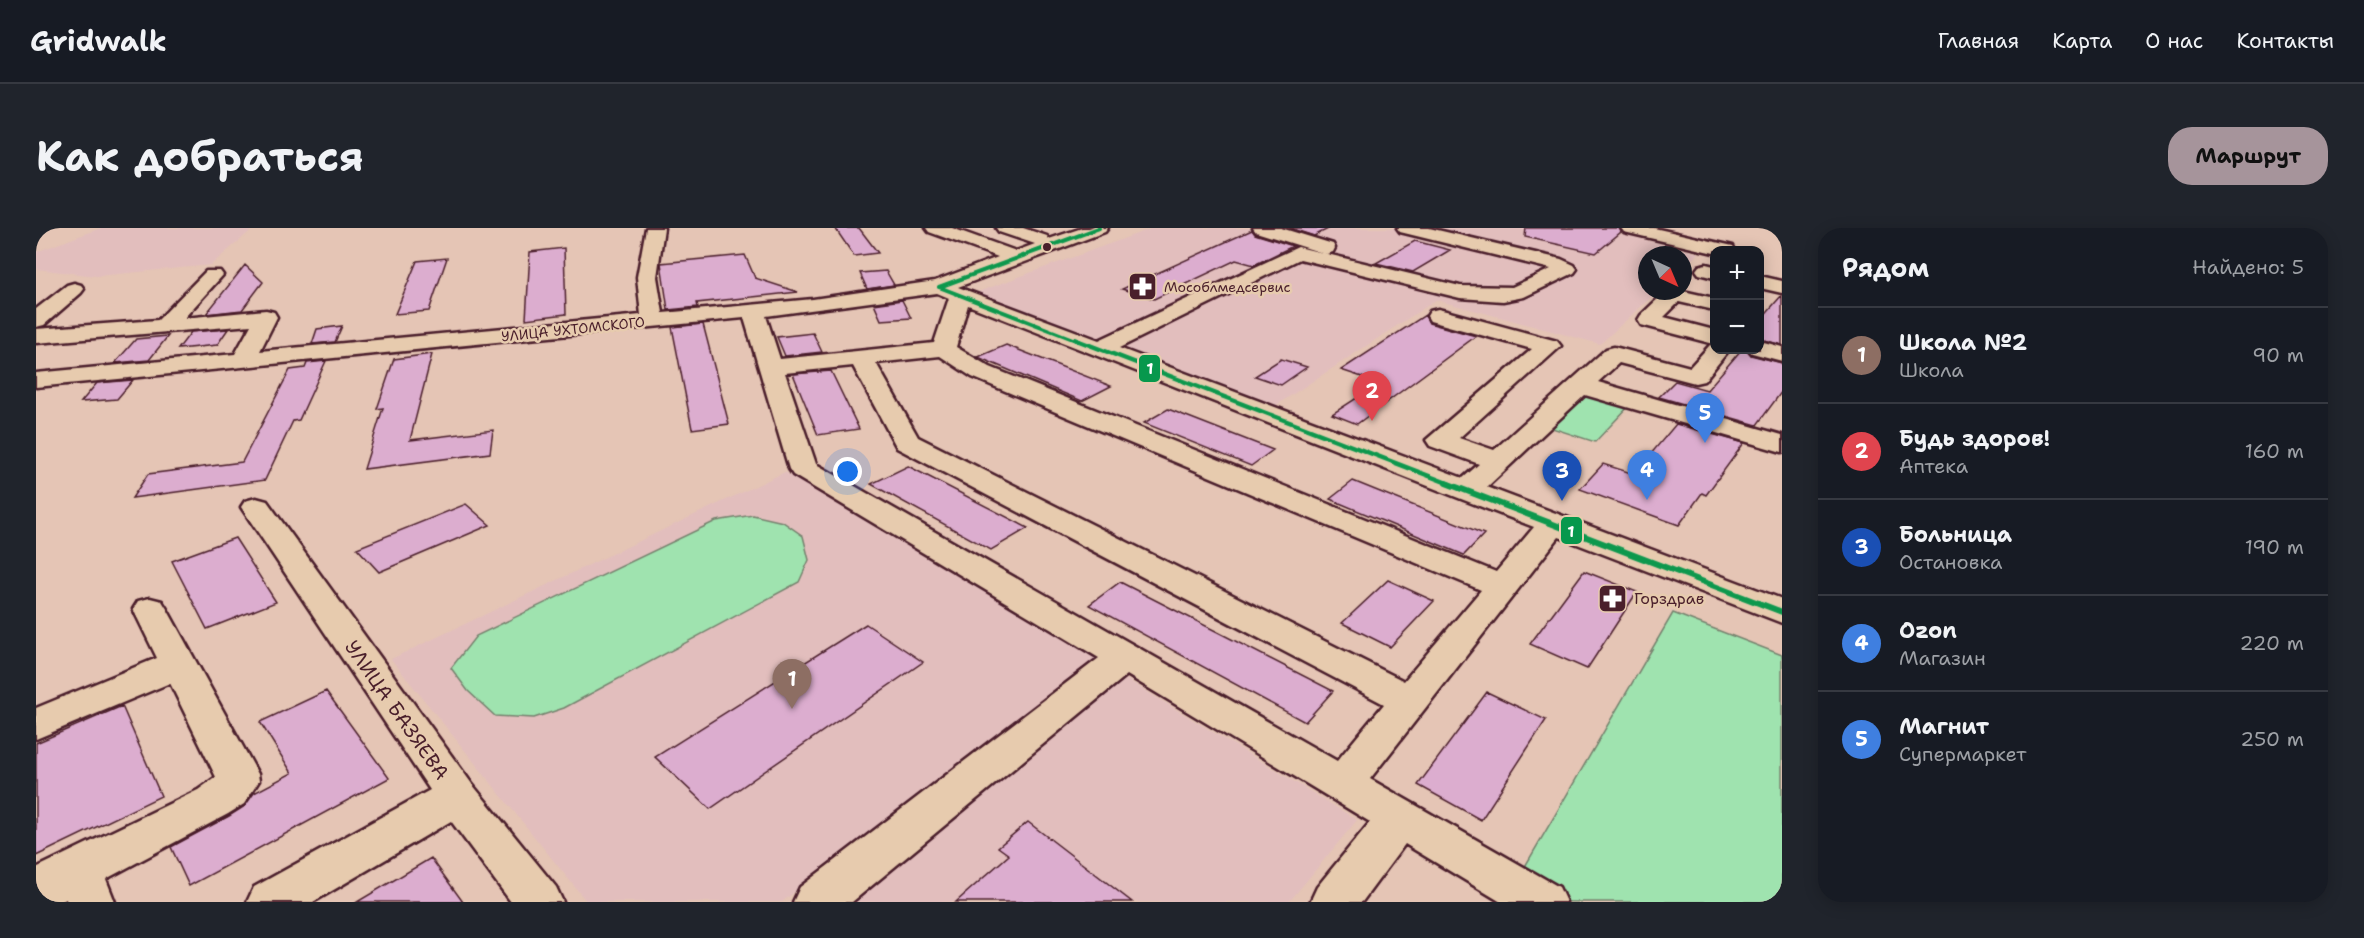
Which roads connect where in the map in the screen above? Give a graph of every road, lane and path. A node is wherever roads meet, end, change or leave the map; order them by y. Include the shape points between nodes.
1 (655, 228) edge
2 (935, 228) edge
3 (1005, 228) edge
4 (1099, 228) edge
5 (1262, 228) edge
6 (1406, 228) edge
7 (1629, 228) edge
8 (1040, 240) dead end
9 (1710, 247) edge
10 (1016, 257) junction
11 (1371, 272) junction
12 (213, 275) dead end
13 (1764, 283) edge
14 (1782, 286) edge
15 (74, 289) dead end
16 (950, 291) junction
17 (1710, 303) edge
18 (753, 311) junction
19 (1438, 315) dead end
20 (36, 320) edge
21 (653, 321) junction
22 (165, 326) junction
23 (36, 336) edge
24 (1710, 336) edge
25 (944, 349) junction
26 (1099, 349) junction
27 (1764, 349) edge
28 (1714, 354) edge
29 (1782, 354) edge
30 (861, 358) junction
31 (243, 361) junction
32 (772, 367) junction
33 (36, 380) edge
34 (1579, 385) junction
35 (1782, 444) edge
36 (1498, 461) junction
37 (1466, 490) junction
38 (256, 507) dead end
39 (1553, 524) junction
40 (1503, 587) junction
41 (1779, 603) edge
42 (150, 609) dead end
43 (1124, 658) junction
44 (179, 664) junction
45 (1411, 701) junction
46 (36, 724) edge
47 (1343, 783) junction
48 (457, 796) junction
49 (1400, 817) junction
50 (85, 886) edge
51 (36, 891) edge
52 (271, 902) edge
53 (539, 902) edge
54 (817, 902) edge
55 (1334, 902) edge
56 (1542, 902) edge

1 - 21 street via 647,277
2 - 10 street
3 - 8 street
4 - 10 street, УЛИЦА УХТОМСКОГО
5 - 11 street via 1348,257
6 - 11 street via 1567,268 1517,293 1503,295 1460,292
7 - 9 street
10 - 16 street, УЛИЦА УХТОМСКОГО
11 - 26 street via 1298,253
12 - 22 street
13 - 14 street
15 - 20 street
16 - 18 street, УЛИЦА УХТОМСКОГО
16 - 25 street
16 - 26 street
17 - 24 street via 1674,295 1649,321
18 - 21 street, УЛИЦА УХТОМСКОГО
18 - 32 street
19 - 36 street via 1549,346 1440,440
21 - 31 street, УЛИЦА УХТОМСКОГО
22 - 23 street
22 - 31 street via 266,317
25 - 30 street
25 - 40 street via 981,372
26 - 37 street
27 - 29 street
28 - 34 street via 1695,376 1614,354
30 - 32 street
30 - 45 street via 907,442
31 - 33 street, УЛИЦА УХТОМСКОГО
32 - 43 street via 803,469
34 - 35 street
34 - 36 street
36 - 37 street
37 - 39 street
38 - 48 street, УЛИЦА БАЗЯЕВА
39 - 40 street
39 - 41 street
40 - 45 street
42 - 44 street
43 - 47 street
43 - 54 street
44 - 46 street
44 - 50 street via 238,781 229,792
45 - 47 street
47 - 49 street
48 - 52 street, УЛИЦА БАЗЯЕВА
48 - 53 street
49 - 55 street
49 - 56 street
50 - 51 street

